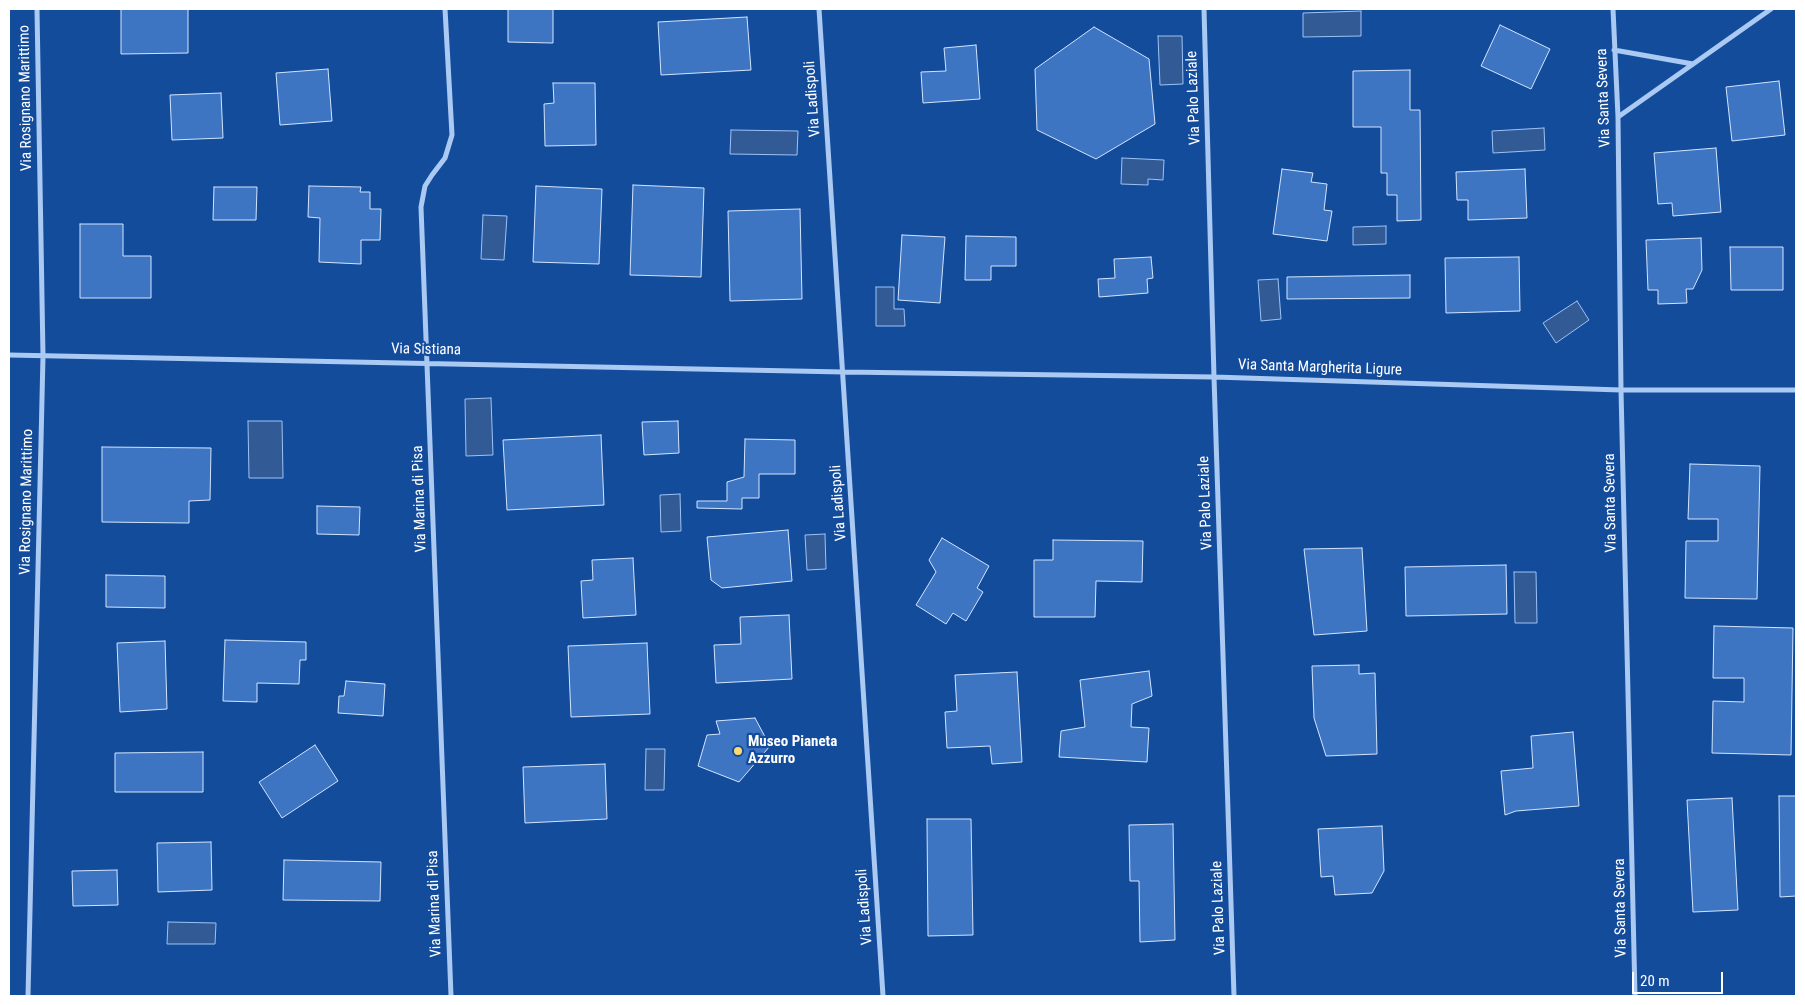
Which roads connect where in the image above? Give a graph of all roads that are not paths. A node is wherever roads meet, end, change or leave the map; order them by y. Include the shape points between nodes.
1 (37, 9) edge
2 (445, 9) edge
3 (819, 9) edge
4 (1204, 9) edge
5 (1613, 9) edge
6 (1771, 9) edge
7 (1614, 50) junction
8 (1693, 64) junction
9 (1618, 117) junction
10 (9, 355) edge
11 (43, 356) junction
12 (428, 363) junction
13 (843, 372) junction
14 (1214, 377) junction
15 (1621, 390) junction
16 (1796, 390) edge
17 (28, 996) edge
18 (451, 996) edge
19 (883, 996) edge
20 (1234, 996) edge
21 (1635, 996) edge

1 - 11 street, Via Rosignano Marittimo
2 - 12 street, Via Marina di Pisa via 452,136 445,158 425,186 421,206
3 - 13 street, Via Ladispoli
4 - 14 street, Via Palo Laziale
5 - 7 street, Via Santa Severa
6 - 8 street
7 - 8 street
7 - 9 street, Via Santa Severa
8 - 9 street
9 - 15 street, Via Santa Severa
10 - 11 street, Via Sistiana
11 - 12 street, Via Sistiana
11 - 17 street, Via Rosignano Marittimo
12 - 13 street, Via Sistiana
12 - 18 street, Via Marina di Pisa
13 - 14 street, Via Santa Margherita Ligure
13 - 19 street, Via Ladispoli
14 - 15 street, Via Santa Margherita Ligure
14 - 20 street, Via Palo Laziale
15 - 16 street, Via Santa Margherita Ligure
15 - 21 street, Via Santa Severa

